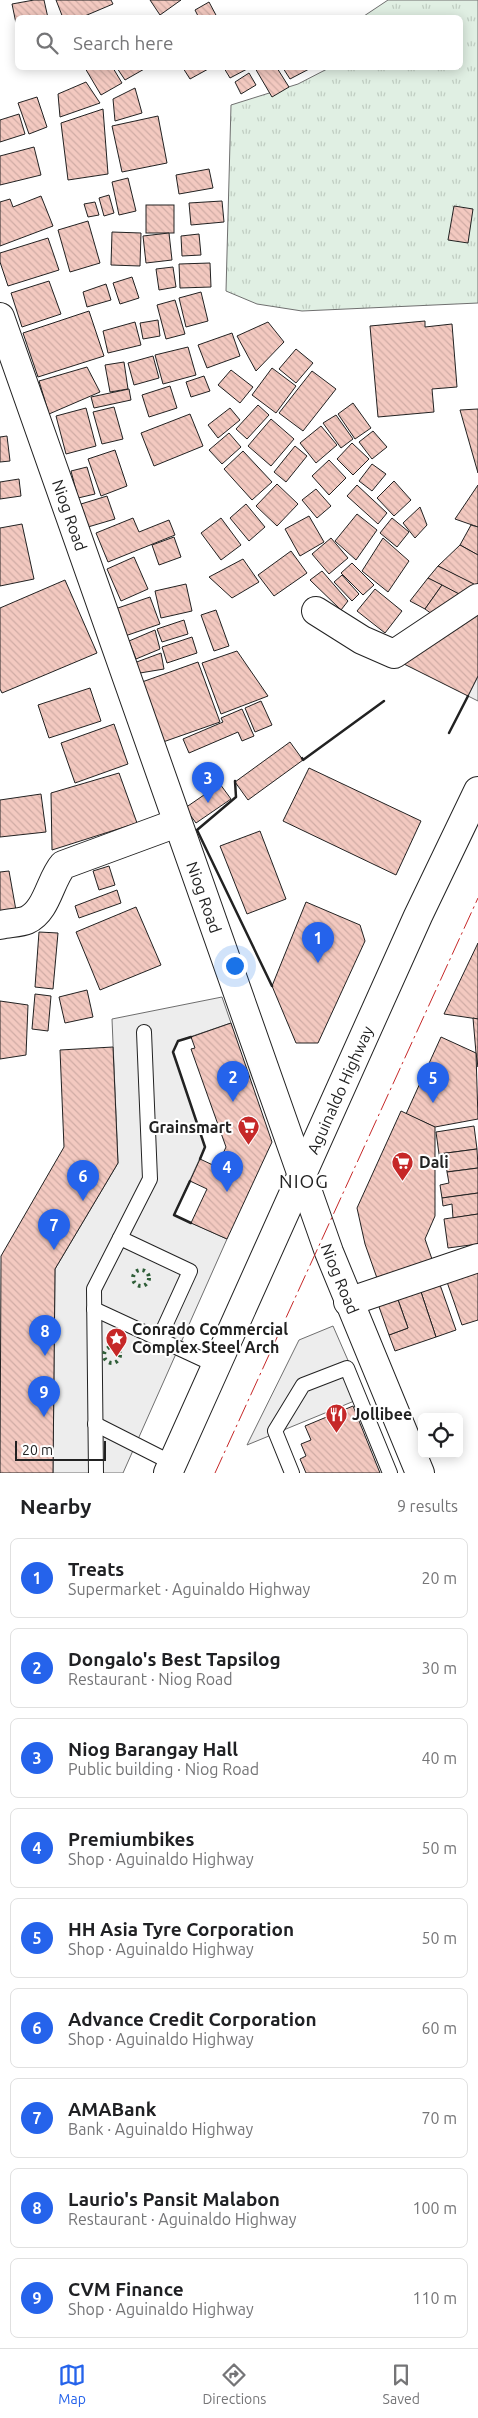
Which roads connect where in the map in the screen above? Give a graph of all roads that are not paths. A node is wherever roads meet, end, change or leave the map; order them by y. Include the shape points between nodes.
1 (0, 317) edge
2 (478, 598) edge
3 (316, 611) dead end
4 (478, 790) edge
5 (177, 822) junction
6 (0, 925) edge
7 (144, 1032) dead end
8 (302, 1176) junction
9 (120, 1238) junction
10 (478, 1258) edge
11 (348, 1302) junction
12 (94, 1309) junction
13 (159, 1339) junction
14 (217, 1366) junction
15 (95, 1424) junction
16 (170, 1468) edge
17 (96, 1473) edge
18 (292, 1473) edge
19 (390, 1473) edge
20 (420, 1473) edge

1 - 5 main road, Niog Road
2 - 3 main road via 394,654 362,640
4 - 8 main road, Aguinaldo Highway
5 - 6 main road via 64,865 40,908 28,920
5 - 8 main road, Niog Road
7 - 9 lane via 150,1179
8 - 11 main road, Niog Road
8 - 14 main road, Aguinaldo Highway
9 - 12 lane via 94,1288
9 - 13 lane via 190,1271
10 - 11 main road
11 - 20 main road, Niog Road
12 - 13 lane
12 - 15 lane
13 - 14 lane
14 - 16 main road, Aguinaldo Highway
15 - 16 lane
15 - 17 lane
18 - 19 lane via 275,1432 303,1385 347,1368

